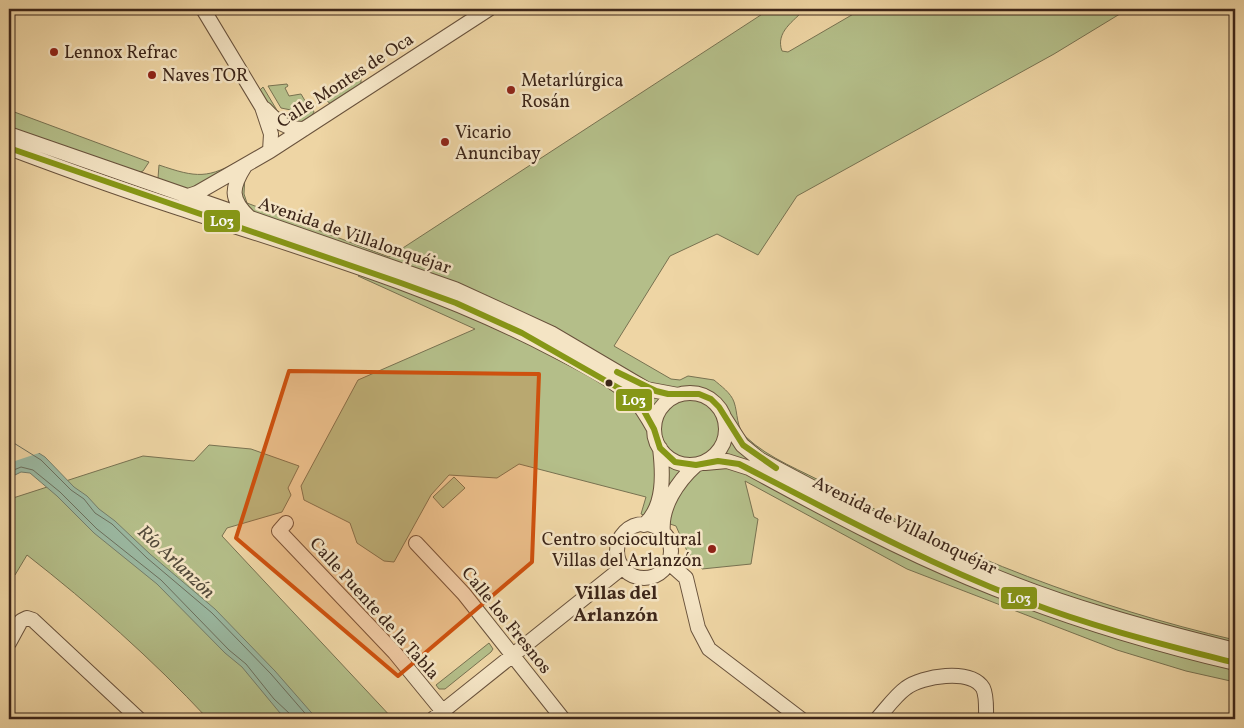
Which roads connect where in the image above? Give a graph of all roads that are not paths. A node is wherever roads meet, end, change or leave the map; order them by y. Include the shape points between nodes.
1 (202, 9) edge
2 (489, 9) edge
3 (262, 107) junction
4 (304, 129) junction
5 (9, 134) edge
6 (9, 148) edge
7 (270, 151) junction
8 (246, 166) junction
9 (185, 197) junction
10 (252, 219) junction
11 (678, 395) junction
12 (724, 416) junction
13 (654, 429) junction
14 (660, 448) junction
15 (700, 464) junction
16 (286, 523) dead end
17 (644, 525) junction
18 (663, 532) junction
19 (416, 548) dead end
20 (668, 562) junction
21 (622, 567) junction
22 (9, 643) edge
23 (1235, 650) edge
24 (513, 655) junction
25 (1235, 664) edge
26 (441, 717) edge
27 (139, 719) edge
28 (563, 719) edge
29 (801, 719) edge
30 (877, 719) edge
31 (986, 719) edge

1 - 3 street
2 - 4 street, Calle Montes de Oca
3 - 4 street via 282,125
3 - 7 street via 272,134
4 - 7 street, Calle Montes de Oca
5 - 9 street, Avenida de Villalonquéjar
6 - 13 street, Avenida de Villalonquéjar via 341,262 484,315 566,356 616,386 634,399
7 - 8 street, Calle Montes de Oca
8 - 9 street, Calle Montes de Oca via 197,194
8 - 10 street via 236,180 234,194 241,209
9 - 10 street, Avenida de Villalonquéjar
10 - 11 street, Avenida de Villalonquéjar via 463,292 551,334 646,389
11 - 12 street via 700,394 710,399
11 - 13 street via 660,409
12 - 15 street via 726,438 714,457
12 - 23 street, Avenida de Villalonquéjar via 742,445 759,459 984,572 1070,604
13 - 14 street
14 - 15 street via 675,462
14 - 17 street via 661,486 652,516
15 - 18 street via 676,487 662,525
15 - 25 street, Avenida de Villalonquéjar via 728,461 749,468 911,552 1030,603 1128,635
16 - 26 street, Calle Puente de la Tabla via 279,531 381,638
17 - 18 street
17 - 21 street via 628,530 618,542 618,559
18 - 20 street via 670,546
19 - 24 street, Calle los Fresnos via 464,594
20 - 21 street via 664,569 650,577 634,576
20 - 29 street via 686,578 698,628 709,649
21 - 24 street
22 - 27 street via 21,621 33,620
24 - 26 street
24 - 28 street, Calle los Fresnos
30 - 31 street via 905,688 925,679 944,676 968,679 979,685 985,694

